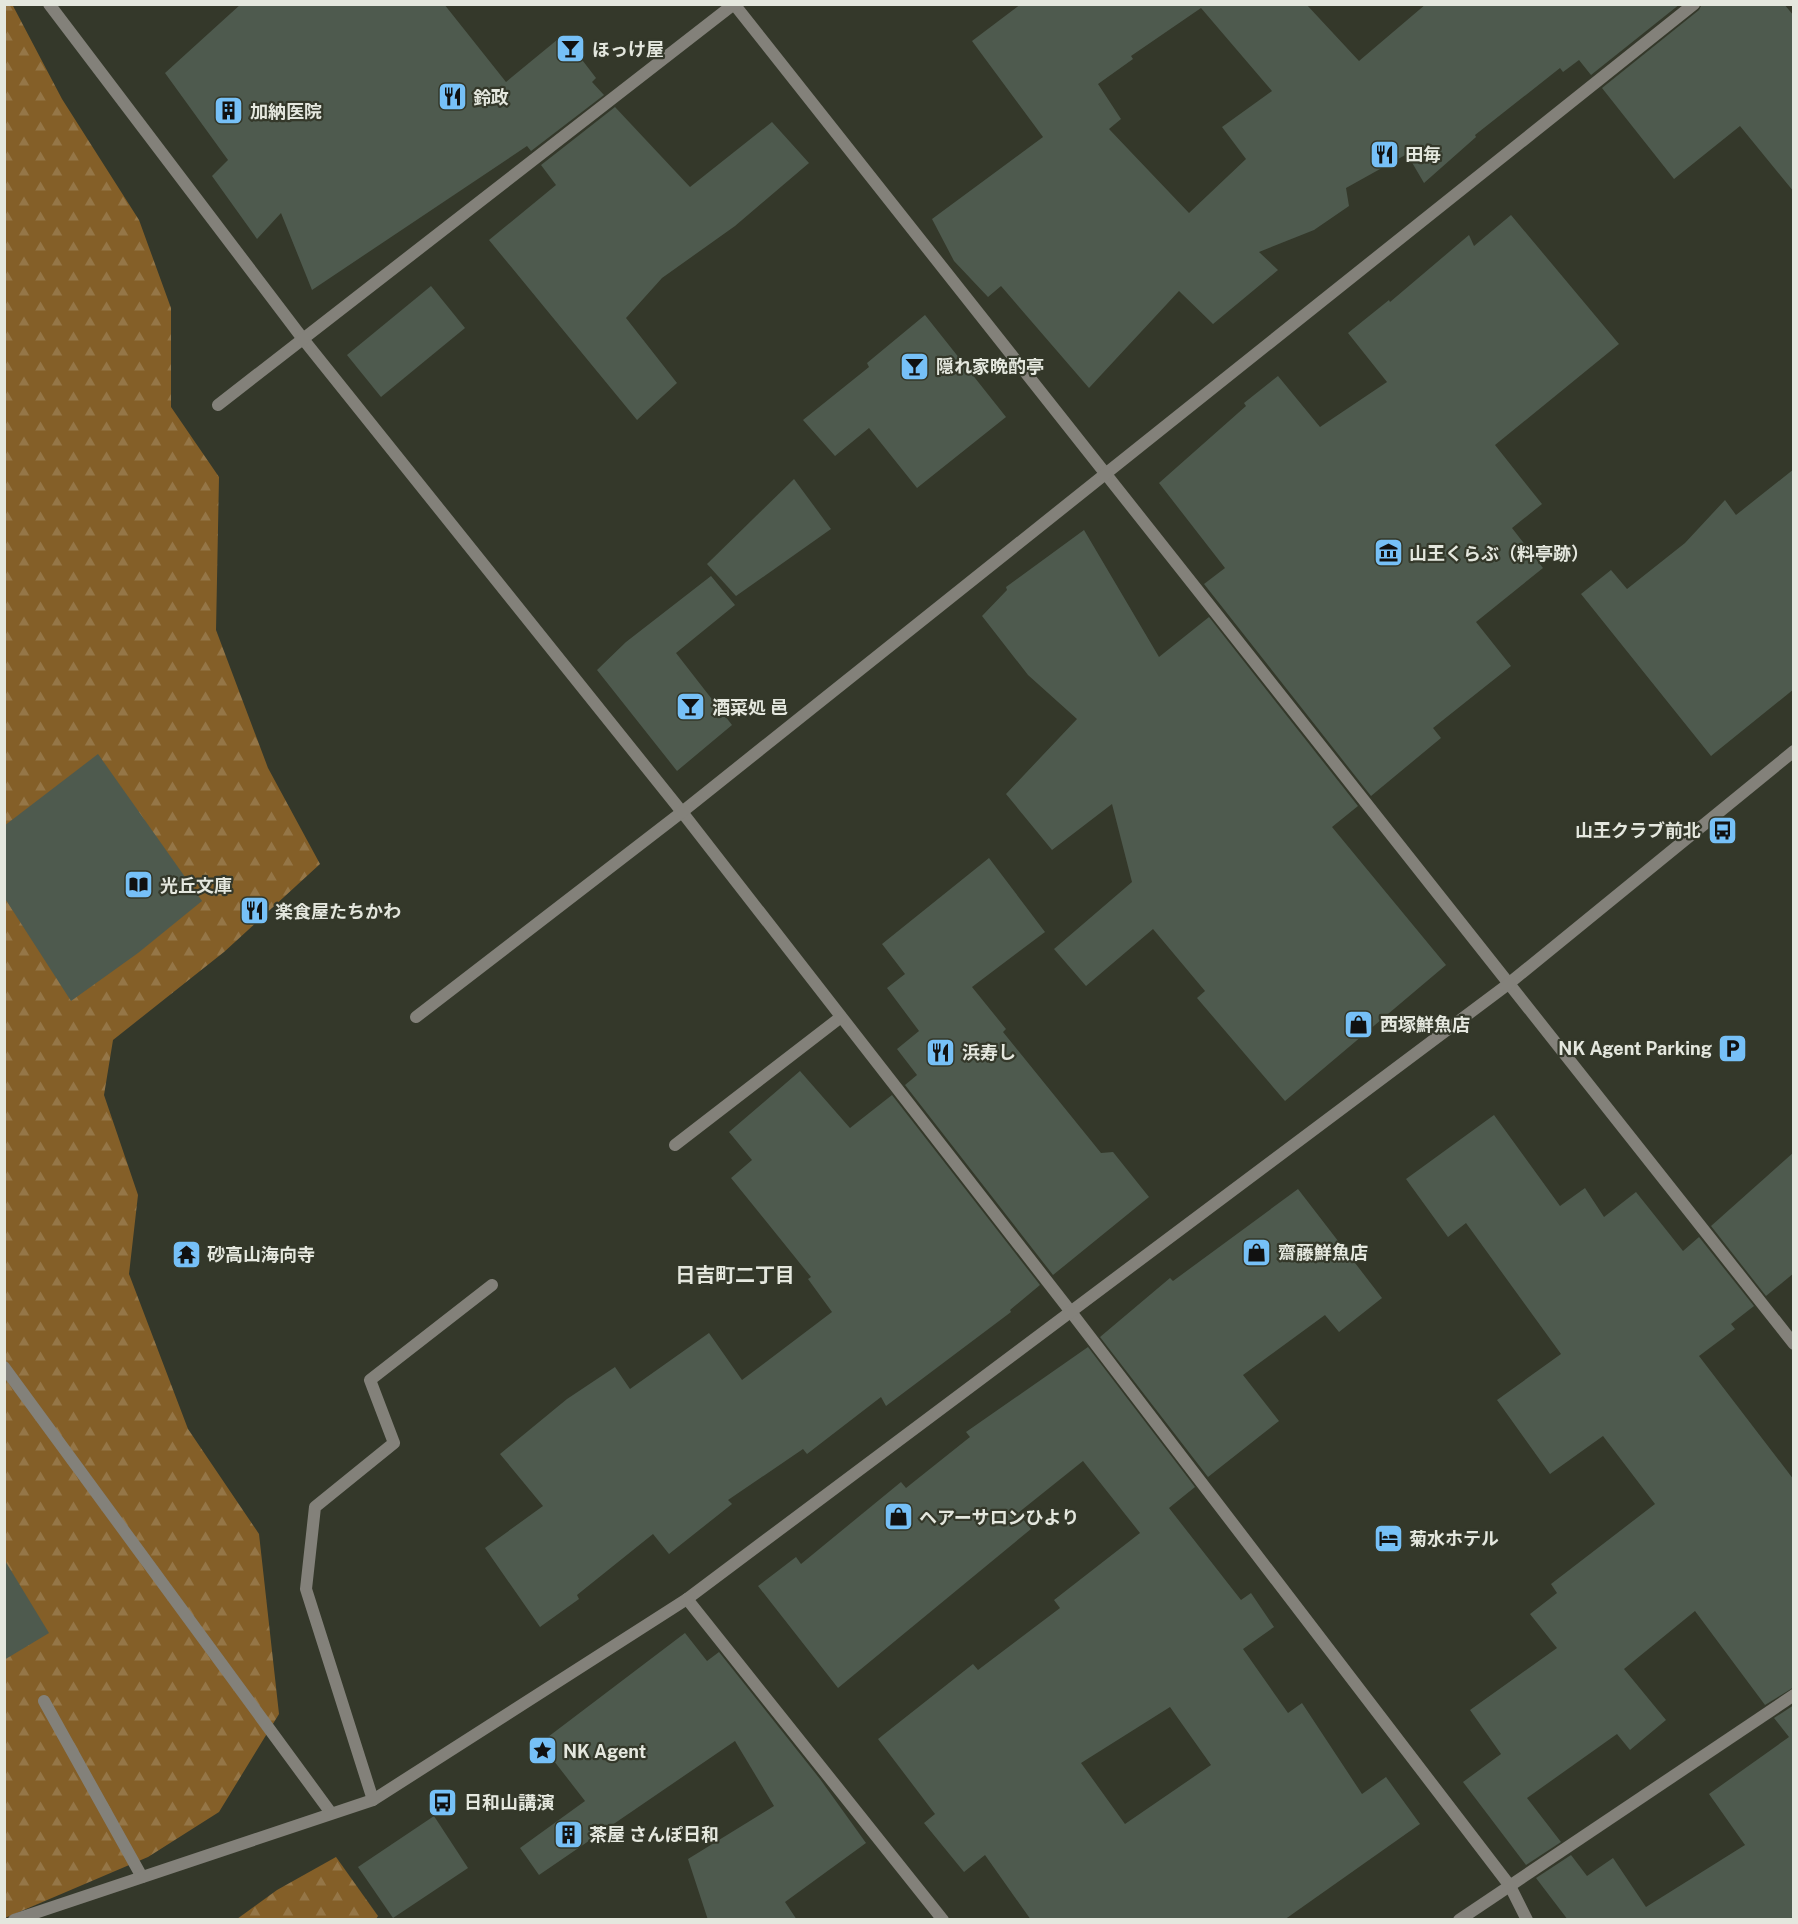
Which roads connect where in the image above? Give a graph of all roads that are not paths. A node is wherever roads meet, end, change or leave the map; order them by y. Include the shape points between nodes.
1 (49, 4) edge
2 (734, 4) edge
3 (1694, 4) edge
4 (303, 339) junction
5 (218, 405) dead end
6 (1105, 474) junction
7 (1794, 751) edge
8 (682, 812) junction
9 (1508, 985) junction
10 (416, 1017) dead end
11 (841, 1017) junction
12 (675, 1145) dead end
13 (492, 1285) dead end
14 (1071, 1312) junction
15 (1794, 1344) edge
16 (4, 1367) edge
17 (687, 1599) junction
18 (1794, 1695) edge
19 (44, 1701) dead end
20 (373, 1800) junction
21 (331, 1813) junction
22 (142, 1877) junction
23 (1510, 1886) junction
24 (14, 1920) edge
25 (943, 1920) edge
26 (1459, 1920) edge
27 (1527, 1920) edge

1 - 4 street
2 - 4 street
2 - 6 street
3 - 6 street
4 - 5 street
4 - 8 street
6 - 8 street
6 - 9 street
7 - 9 street
8 - 10 street
8 - 11 street
9 - 14 street
9 - 15 street
11 - 12 street
11 - 14 street
13 - 20 street via 370,1380 394,1443 315,1507 306,1589
14 - 17 street
14 - 23 street
16 - 21 street
17 - 20 street
17 - 25 street
18 - 23 street
19 - 22 street
20 - 21 street
21 - 22 street
22 - 24 street
23 - 26 street
23 - 27 street

